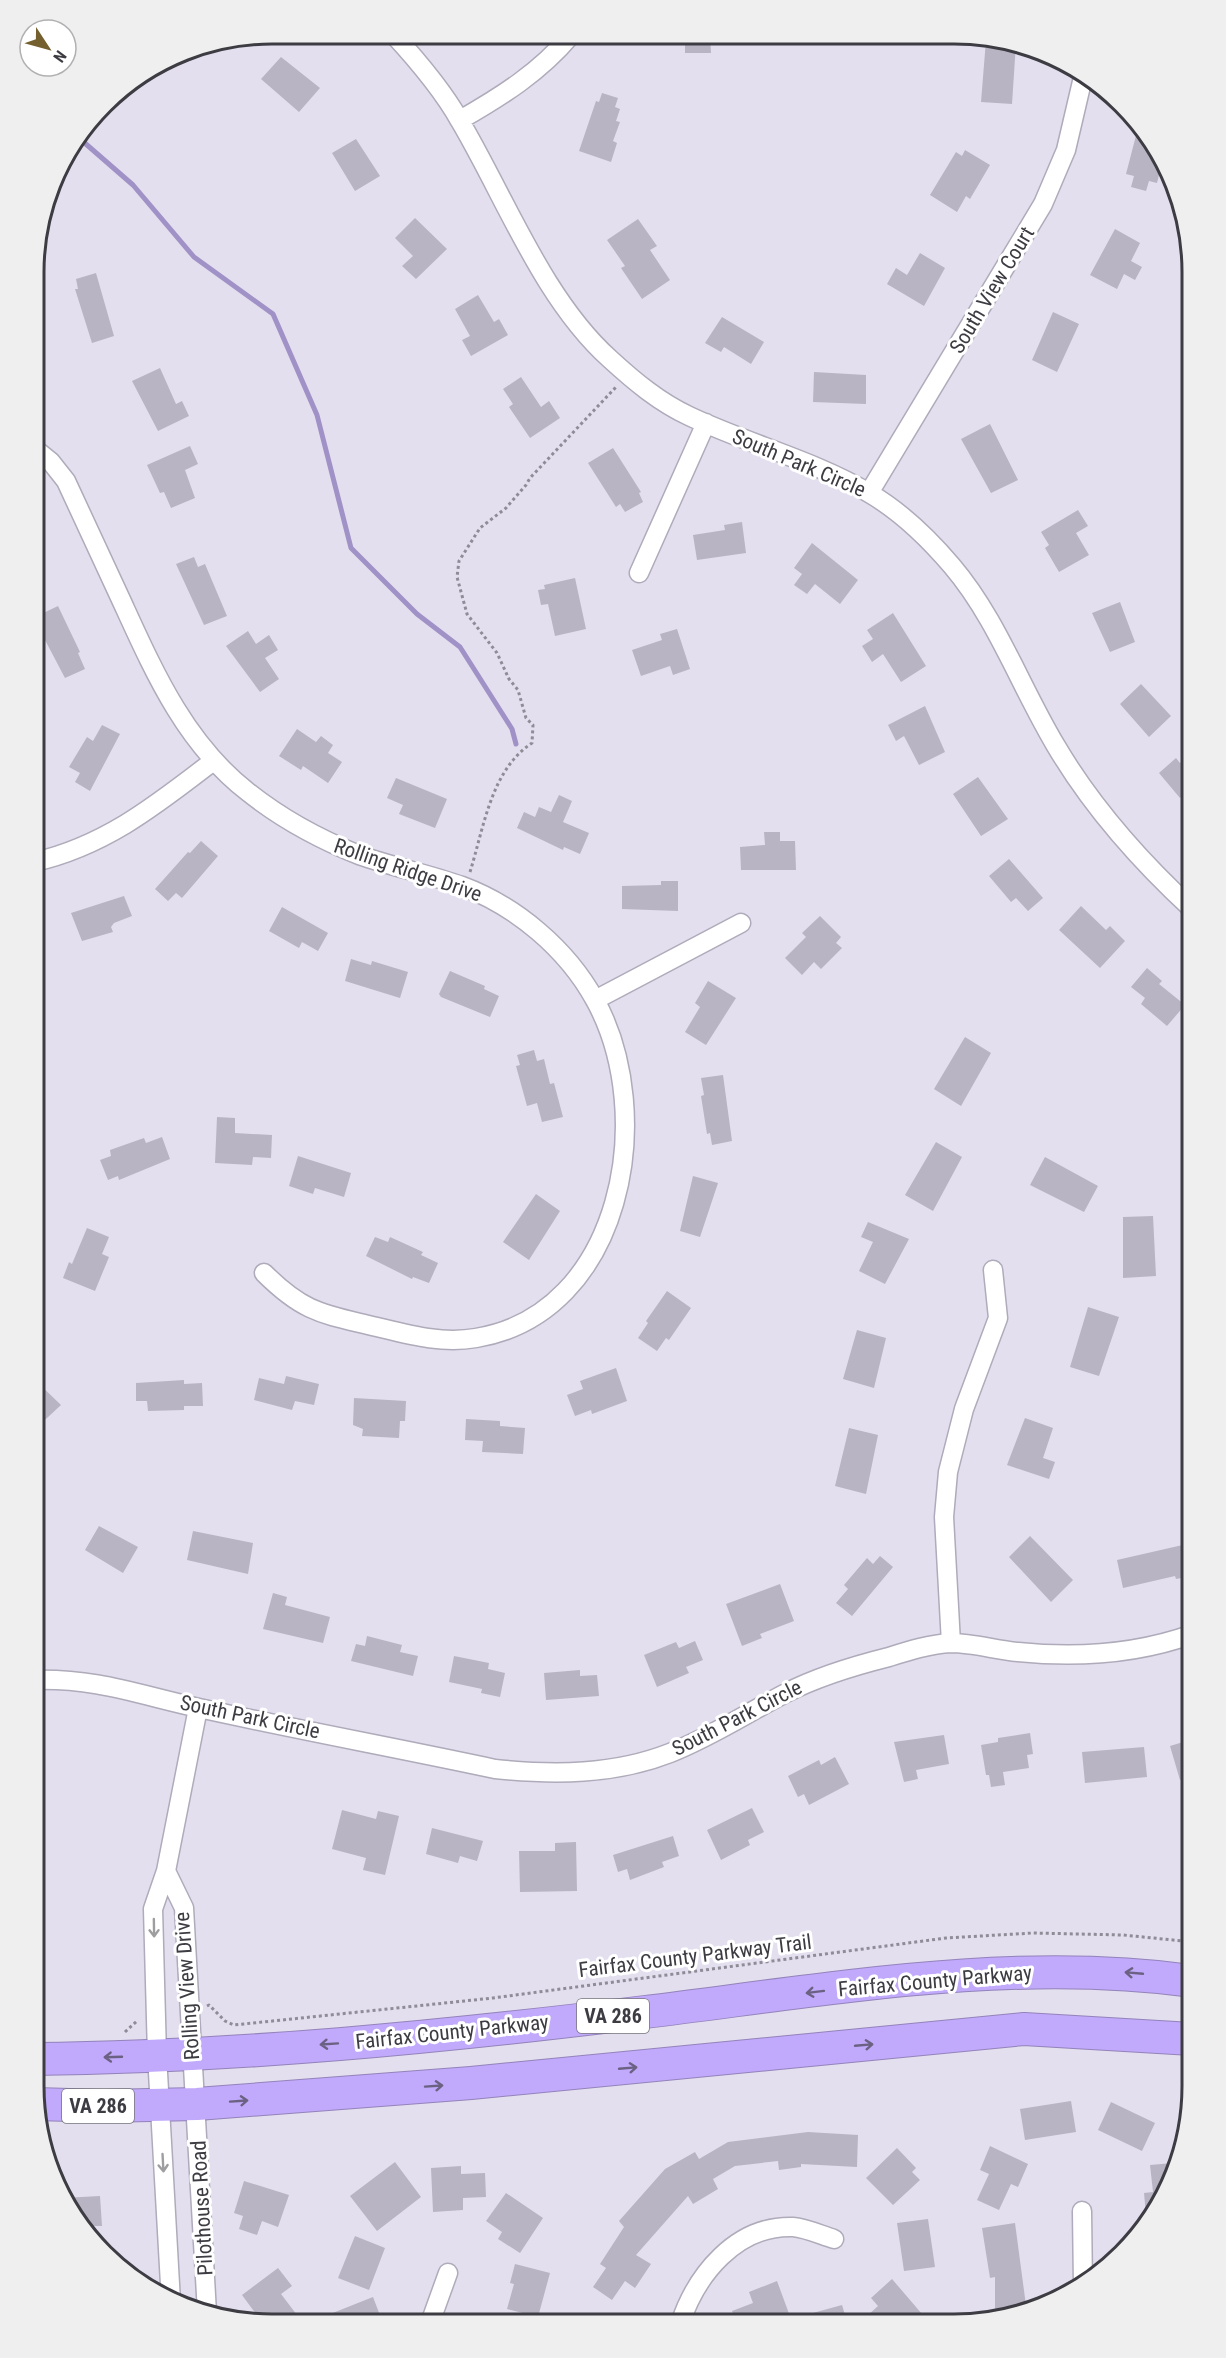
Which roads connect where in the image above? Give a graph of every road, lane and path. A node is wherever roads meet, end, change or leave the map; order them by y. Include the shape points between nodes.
1 (401, 44) edge
2 (562, 44) edge
3 (1081, 82) edge
4 (460, 120) junction
5 (627, 375) junction
6 (706, 423) junction
7 (44, 456) edge
8 (869, 493) junction
9 (639, 573) dead end
10 (212, 762) junction
11 (44, 860) edge
12 (465, 888) junction
13 (1182, 899) edge
14 (741, 923) dead end
15 (595, 1000) junction
16 (993, 1270) dead end
17 (264, 1273) dead end
18 (1182, 1637) edge
19 (951, 1643) junction
20 (44, 1680) edge
21 (198, 1708) junction
22 (166, 1871) junction
23 (1182, 1941) edge
24 (1182, 1979) edge
25 (209, 2004) dead end
26 (1182, 2038) edge
27 (192, 2054) junction
28 (157, 2055) junction
29 (44, 2059) edge
30 (44, 2104) edge
31 (196, 2104) junction
32 (160, 2105) junction
33 (1082, 2211) dead end
34 (834, 2239) dead end
35 (448, 2273) dead end
36 (1083, 2275) edge
37 (170, 2291) edge
38 (207, 2305) edge
39 (434, 2314) edge
40 (683, 2314) edge

1 - 4 street, South Park Circle
2 - 4 street via 504,96
3 - 8 street, South View Court via 1066,150 1043,204
4 - 5 street, South Park Circle via 565,306
5 - 6 street, South Park Circle via 661,400
5 - 12 path via 506,507 480,528 459,561 457,577 467,614 497,653 532,725 532,743 507,765 496,788
6 - 8 street, South Park Circle
6 - 9 street
7 - 10 street, Rolling Ridge Drive via 66,481 153,670
8 - 13 street, South Park Circle via 934,547 969,588 1058,750 1134,851
10 - 11 street via 148,812 107,837
10 - 12 street, Rolling Ridge Drive via 254,797 322,840
12 - 15 street, Rolling Ridge Drive via 505,907 531,926 555,947
14 - 15 street
15 - 17 street, Rolling Ridge Drive via 621,1072 624,1149 616,1195 599,1242 568,1290 554,1304 524,1323 490,1335 440,1340 314,1311 287,1296
16 - 19 street via 998,1318 964,1409 948,1472 944,1517
18 - 19 street, South Park Circle via 1152,1646 1085,1654 1019,1652
19 - 21 street, South Park Circle via 818,1678 668,1754 624,1767 583,1773 495,1769
20 - 21 street, South Park Circle via 112,1685
21 - 22 street, Rolling View Drive
22 - 27 street, Rolling View Drive via 184,1908
22 -> 28 street, Rolling View Drive via 153,1909
23 - 25 path, Fairfax County Parkway Trail via 1033,1932 946,1938 493,1998 234,2025
24 -> 27 highway, Fairfax County Parkway / VA 286 via 1133,1972 975,1974 606,2017
31 -> 26 highway, VA 286 via 494,2081 1024,2029
27 - 28 highway, Fairfax County Parkway / VA 286
27 - 31 street, Rolling View Drive
28 -> 29 highway, Fairfax County Parkway / VA 286
28 - 32 street, Rolling View Drive
30 - 32 highway, VA 286
31 - 32 highway, VA 286
31 - 38 street, Pilothouse Road
32 -> 37 street, Pilothouse Road
33 - 36 street
34 - 40 street via 799,2228 758,2233 716,2260 689,2298
35 - 39 street

